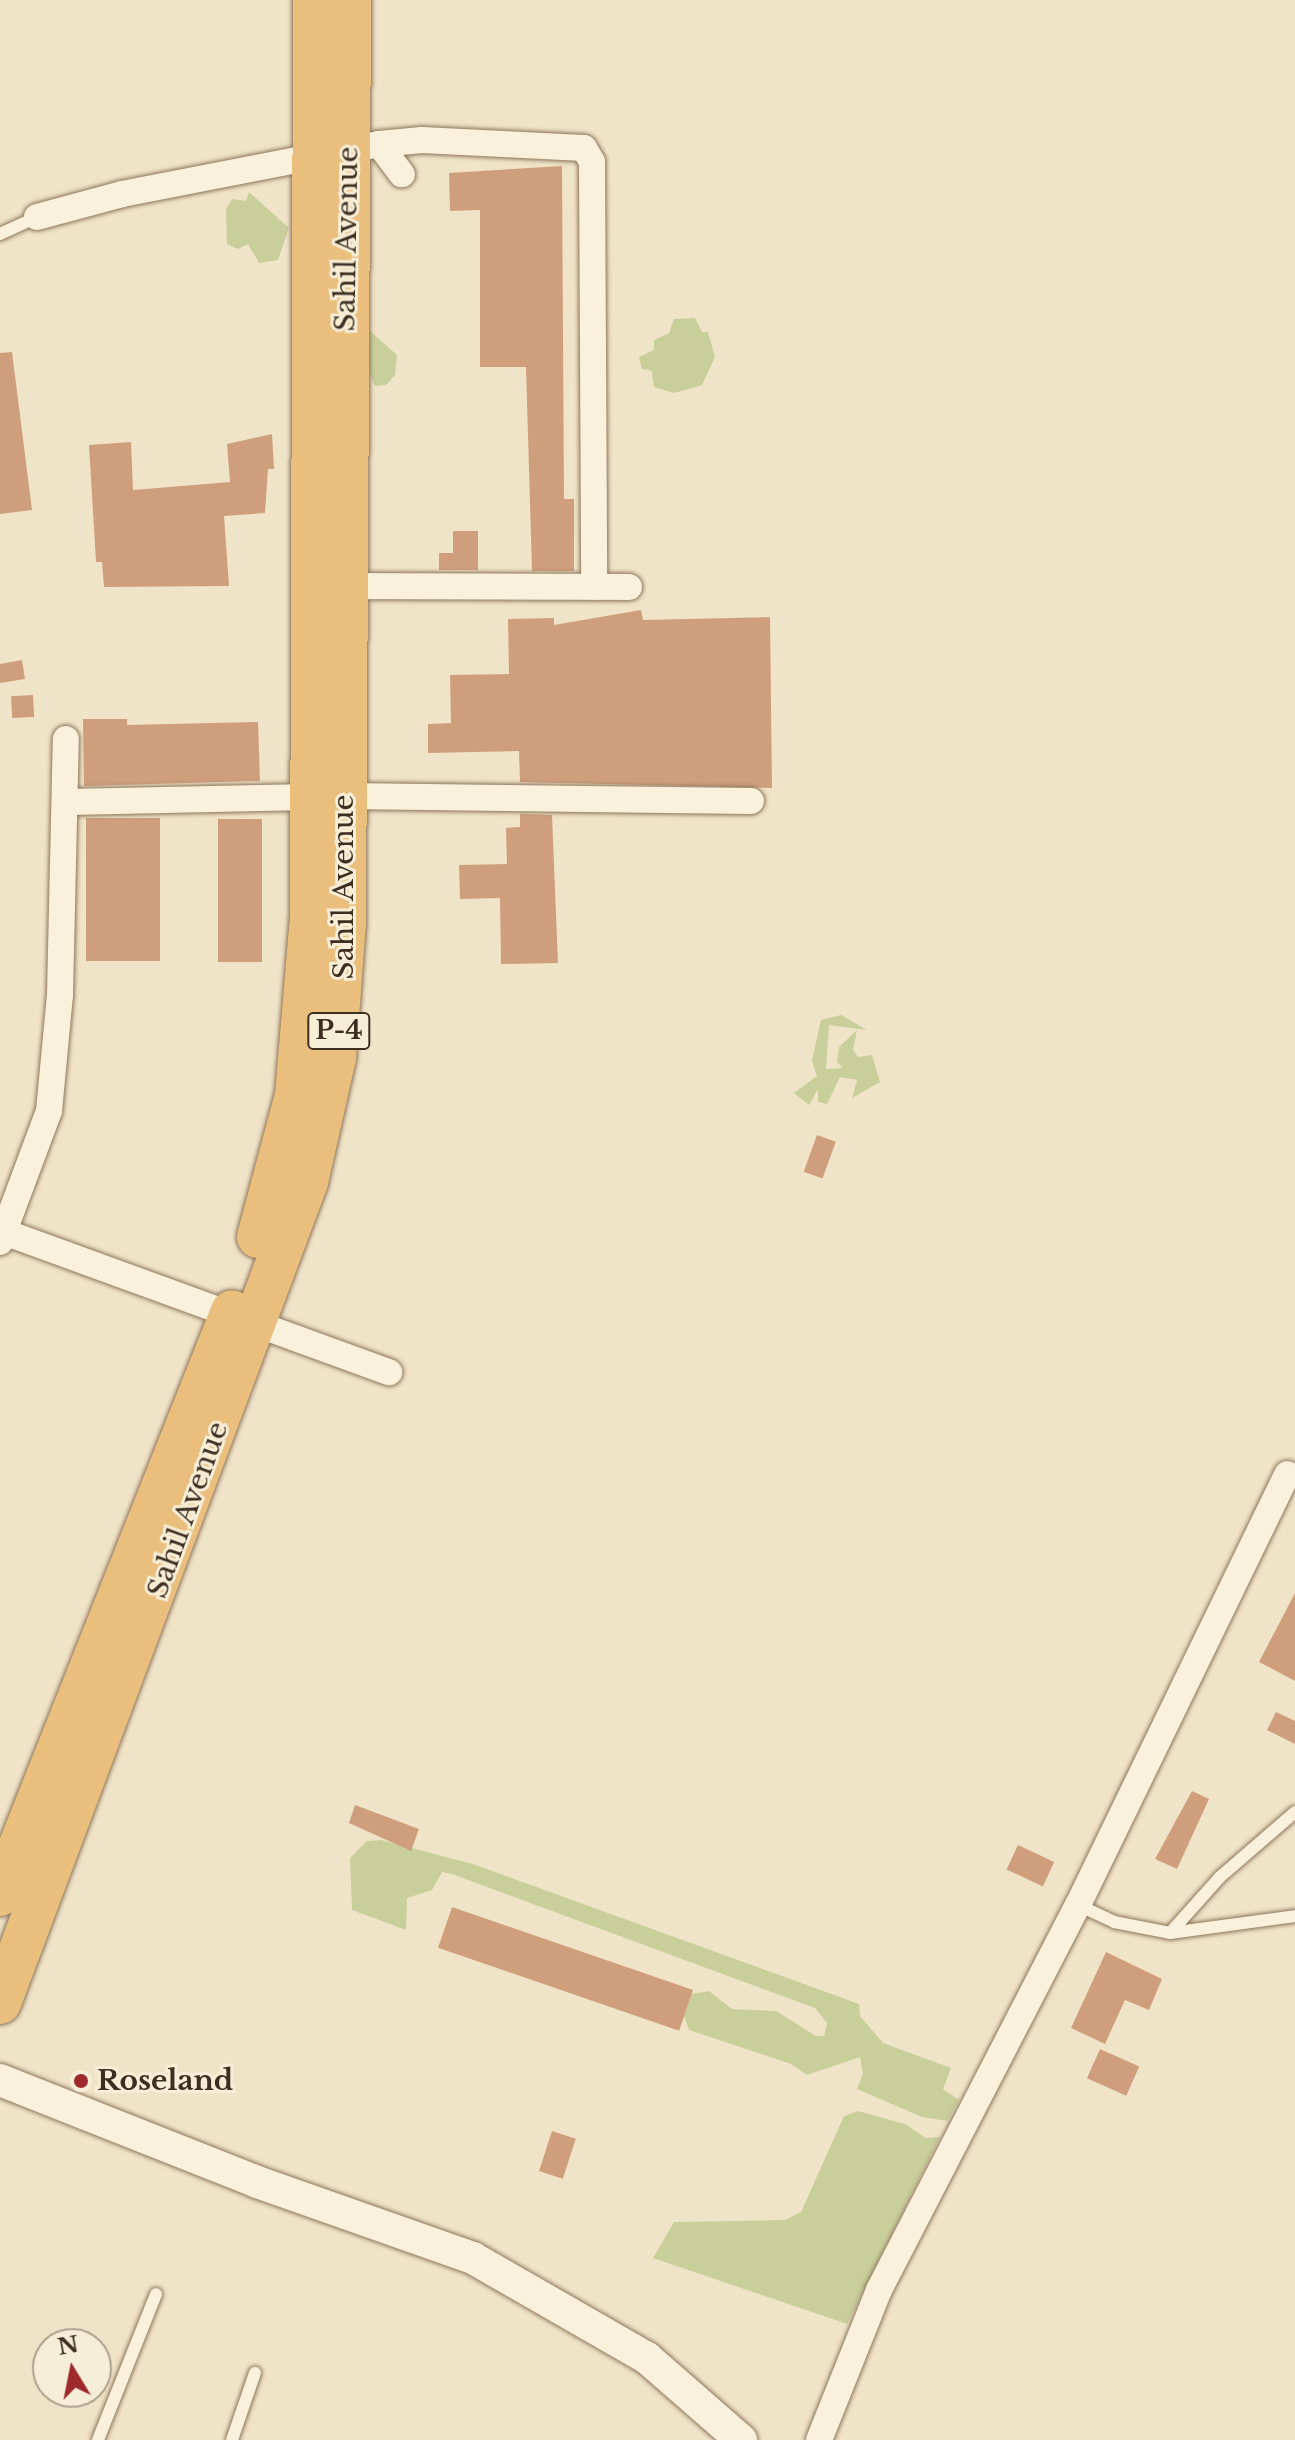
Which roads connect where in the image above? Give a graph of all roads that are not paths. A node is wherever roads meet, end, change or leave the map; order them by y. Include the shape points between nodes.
1 (314, 0) edge
2 (350, 0) edge
3 (347, 149) junction
4 (402, 174) dead end
5 (37, 217) joint
6 (0, 234) edge
7 (345, 586) junction
8 (594, 587) junction
9 (629, 587) dead end
10 (66, 739) dead end
11 (327, 797) junction
12 (751, 801) dead end
13 (68, 802) junction
14 (2, 1237) edge
15 (245, 1315) junction
16 (389, 1372) dead end
17 (1287, 1474) dead end
18 (100, 1696) junction
19 (1295, 1812) edge
20 (0, 1892) edge
21 (1078, 1905) junction
22 (1295, 1916) edge
23 (1170, 1933) junction
24 (0, 2003) edge
25 (0, 2080) edge
26 (156, 2294) dead end
27 (255, 2373) dead end
28 (98, 2440) edge
29 (233, 2440) edge
30 (741, 2440) edge
31 (819, 2440) edge

1 - 3 highway, Sahil Avenue / P-4
2 - 3 highway, Sahil Avenue / P-4
3 - 4 street
3 - 5 street
3 - 7 highway, Sahil Avenue / P-4
3 - 8 street via 566,144 584,148 592,162
3 - 11 highway, Sahil Avenue / P-4
5 - 6 lane
7 - 8 street
7 - 11 highway, Sahil Avenue / P-4
8 - 9 street
10 - 13 street
11 - 12 street
11 - 13 street
11 - 15 highway, Sahil Avenue / P-4 via 342,1008 335,1058 307,1182
13 - 14 street via 49,1111
14 - 15 street
15 - 16 street
15 - 18 highway, Sahil Avenue / P-4
17 - 21 street
18 - 20 highway, Sahil Avenue / P-4
18 - 24 highway, Sahil Avenue / P-4
19 - 23 lane via 1220,1877
21 - 23 lane via 1114,1922
21 - 31 street via 879,2290
22 - 23 lane
25 - 30 street via 257,2182 473,2258 647,2358
26 - 28 lane
27 - 29 lane

